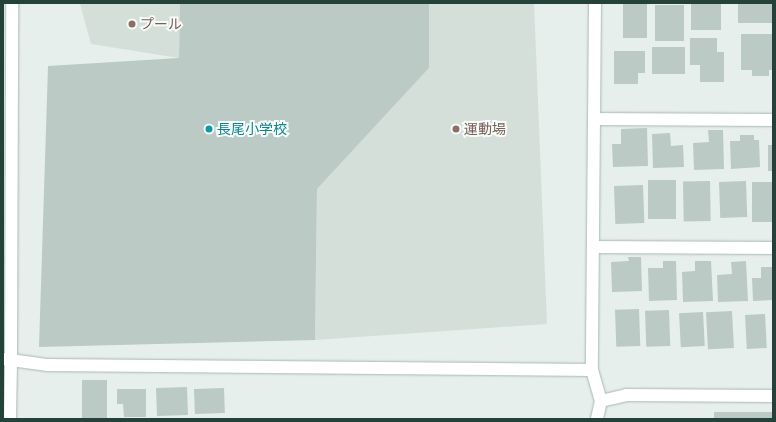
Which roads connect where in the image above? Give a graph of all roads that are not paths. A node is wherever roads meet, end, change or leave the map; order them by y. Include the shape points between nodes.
1 (12, 3) edge
2 (595, 3) edge
3 (594, 118) junction
4 (773, 120) edge
5 (596, 247) junction
6 (773, 248) edge
7 (7, 359) edge
8 (592, 370) junction
9 (773, 396) edge
10 (601, 401) junction
11 (10, 419) edge
12 (597, 419) edge

1 - 7 street
2 - 3 street
3 - 4 street
3 - 5 street
5 - 6 street
5 - 8 street
7 - 8 street via 48,365
7 - 11 street
8 - 10 street
9 - 10 street via 626,395
10 - 12 street

